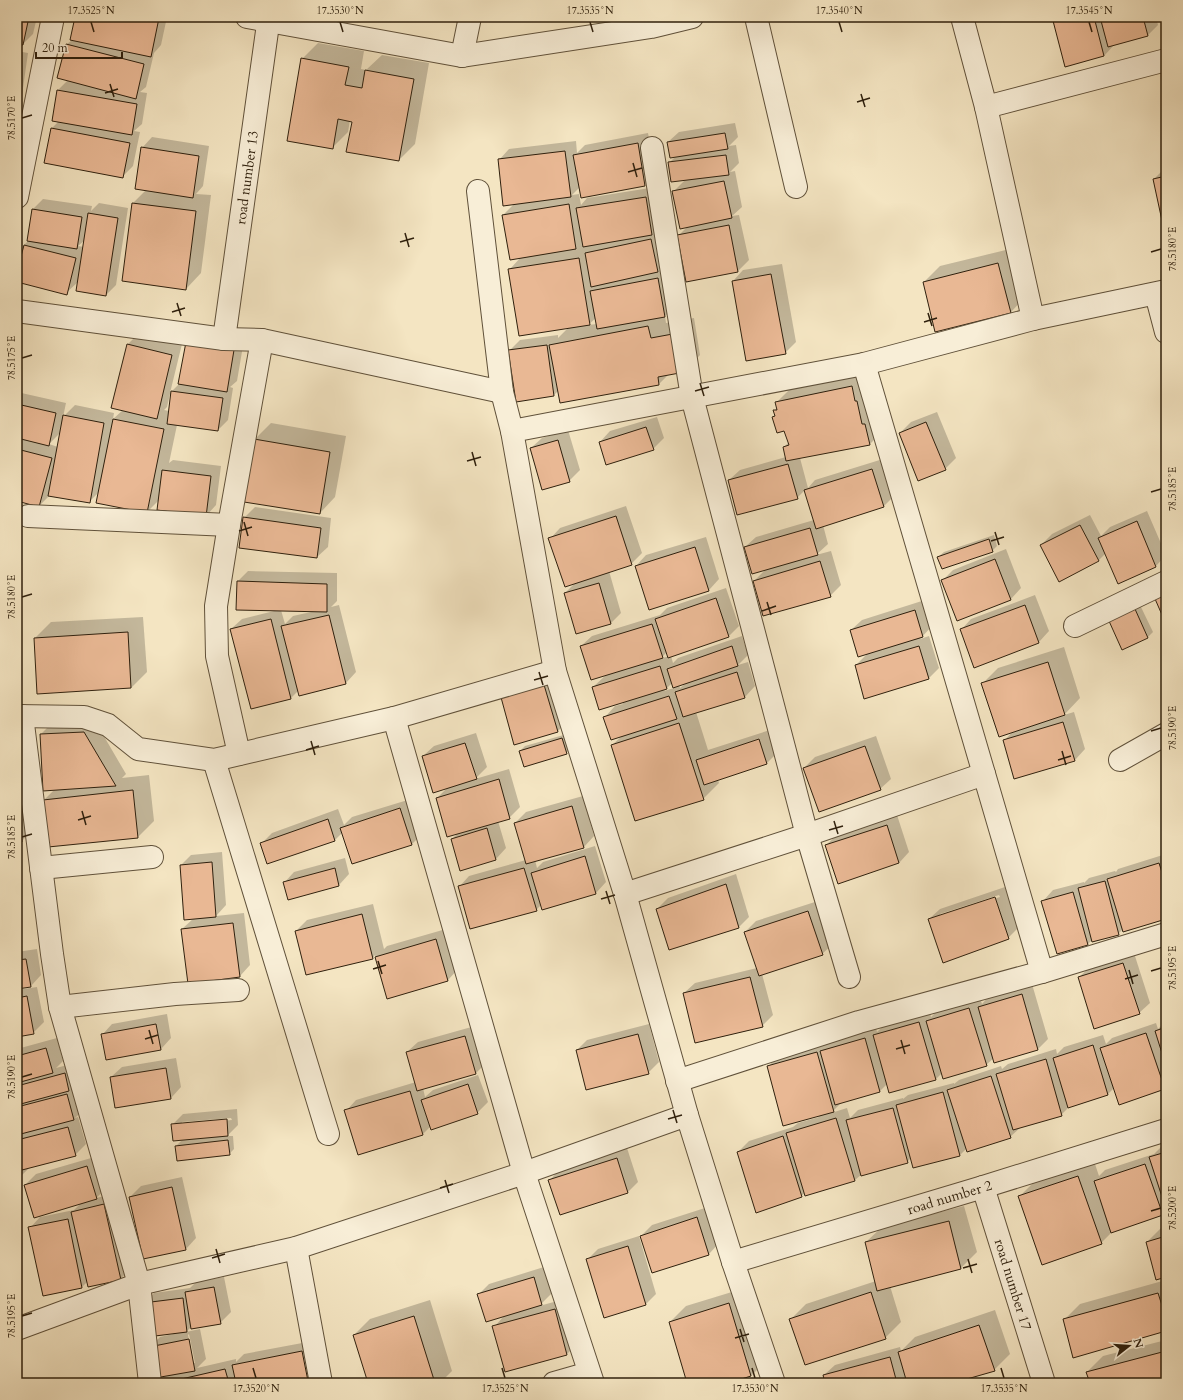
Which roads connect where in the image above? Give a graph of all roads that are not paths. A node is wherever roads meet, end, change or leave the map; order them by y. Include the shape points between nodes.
1 (53, 17) edge
2 (247, 17) edge
3 (470, 17) edge
4 (692, 17) edge
5 (756, 17) edge
6 (962, 17) edge
7 (269, 19) edge
8 (462, 56) junction
9 (1166, 60) edge
10 (986, 106) junction
11 (652, 148) dead end
12 (796, 187) dead end
13 (478, 190) dead end
14 (17, 197) edge
15 (1161, 292) edge
16 (17, 311) edge
17 (1033, 319) junction
18 (1166, 332) edge
19 (224, 339) junction
20 (262, 340) junction
21 (864, 364) junction
22 (502, 392) junction
23 (692, 397) junction
24 (512, 431) junction
25 (28, 516) dead end
26 (229, 525) junction
27 (1166, 582) edge
28 (1075, 626) dead end
29 (555, 671) junction
30 (19, 716) edge
31 (394, 718) junction
32 (1166, 734) edge
33 (239, 754) junction
34 (214, 760) junction
35 (1120, 760) dead end
36 (984, 774) junction
37 (807, 835) junction
38 (152, 856) dead end
39 (41, 868) junction
40 (625, 894) junction
41 (1166, 934) edge
42 (1042, 972) junction
43 (849, 977) dead end
44 (238, 990) dead end
45 (60, 1007) junction
46 (677, 1080) junction
47 (687, 1115) junction
48 (1166, 1130) edge
49 (328, 1134) dead end
50 (524, 1173) junction
51 (983, 1187) junction
52 (296, 1248) junction
53 (733, 1262) junction
54 (139, 1284) junction
55 (17, 1329) edge
56 (591, 1378) edge
57 (150, 1383) edge
58 (321, 1383) edge
59 (554, 1383) edge
60 (774, 1383) edge
61 (1044, 1383) edge

1 - 14 street
2 - 7 street
3 - 8 street
4 - 8 street via 651,27
5 - 12 street
6 - 10 street
7 - 8 street
7 - 19 street, road number 13
9 - 10 street
10 - 17 street
11 - 23 street
13 - 22 street
15 - 17 street
15 - 18 street
16 - 19 street
17 - 21 street
19 - 20 street
20 - 22 street
20 - 26 street
21 - 23 street
21 - 36 street
22 - 24 street
23 - 24 street
23 - 37 street
24 - 29 street
25 - 26 street
26 - 33 street via 216,606 217,656
27 - 28 street
29 - 31 street
29 - 40 street
30 - 34 street via 84,717 108,725 138,749
30 - 39 street
31 - 33 street
31 - 50 street
32 - 35 street
33 - 34 street
34 - 49 street
36 - 37 street
36 - 42 street
37 - 40 street
37 - 43 street
38 - 39 street
39 - 45 street
40 - 46 street
41 - 42 street
42 - 46 street via 859,1022
44 - 45 street via 175,994
45 - 54 street
46 - 47 street
47 - 50 street
47 - 53 street
48 - 51 street, road number 2
50 - 52 street
50 - 56 street
51 - 53 street, road number 2
51 - 61 street, road number 17
52 - 54 street
52 - 58 street
53 - 60 street
54 - 55 street
54 - 57 street
56 - 59 street

